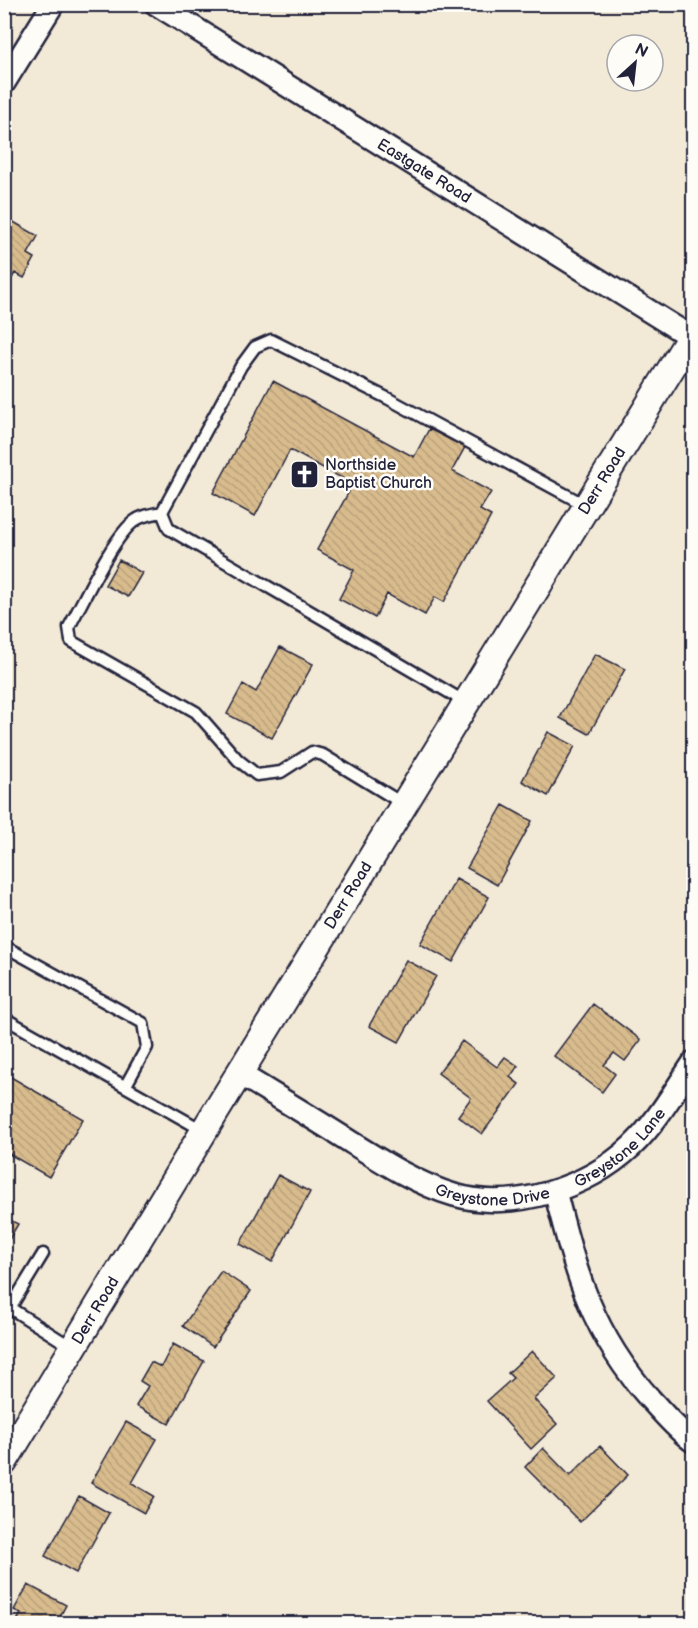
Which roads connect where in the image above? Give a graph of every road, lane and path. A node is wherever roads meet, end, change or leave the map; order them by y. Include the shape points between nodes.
1 (53, 4) edge
2 (156, 4) edge
3 (4, 83) edge
4 (692, 336) edge
5 (585, 505) junction
6 (162, 512) junction
7 (466, 703) junction
8 (405, 805) junction
9 (4, 946) edge
10 (4, 1018) edge
11 (693, 1062) edge
12 (240, 1074) junction
13 (126, 1085) junction
14 (204, 1131) junction
15 (555, 1191) junction
16 (43, 1254) dead end
17 (73, 1348) junction
18 (693, 1442) edge
19 (7, 1452) edge

1 - 3 street
2 - 4 street, Eastgate Road
4 - 5 street, Derr Road
5 - 6 lane via 271,340 255,347 241,366
5 - 7 street, Derr Road
6 - 7 lane via 169,529
6 - 8 lane via 137,519 127,527 69,627 71,640 196,712 238,760 257,775 281,772 312,752
7 - 8 street, Derr Road
8 - 12 street, Derr Road
9 - 13 lane via 142,1023 147,1047
10 - 13 lane
11 - 15 street, Greystone Lane via 657,1117 632,1146 586,1178
12 - 14 street, Derr Road
12 - 15 street, Greystone Drive via 375,1157 446,1192 488,1200
13 - 14 lane
14 - 17 street, Derr Road
15 - 18 street, Greystone Drive via 577,1273 612,1349 645,1393
16 - 17 lane via 10,1308
17 - 19 street, Derr Road

